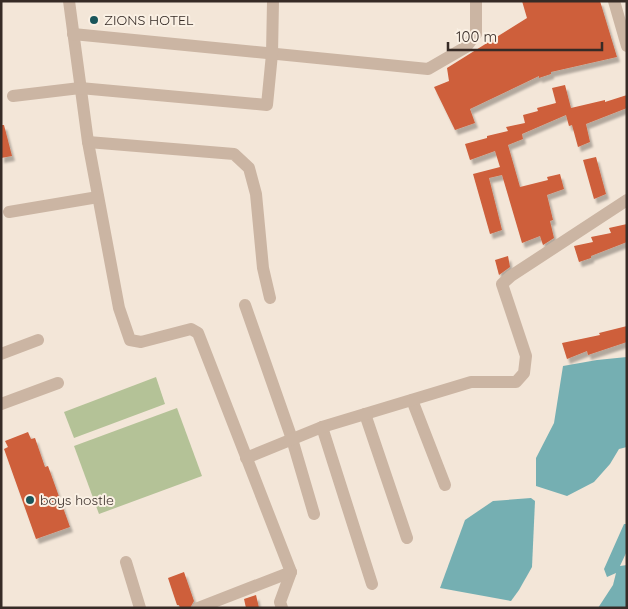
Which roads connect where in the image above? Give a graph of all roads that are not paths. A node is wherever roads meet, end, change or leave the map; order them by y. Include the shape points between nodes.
1 (69, 1) edge
2 (273, 1) edge
3 (476, 1) edge
4 (614, 1) edge
5 (73, 34) junction
6 (627, 46) edge
7 (272, 54) junction
8 (80, 88) junction
9 (13, 96) dead end
10 (88, 142) junction
11 (98, 197) junction
12 (627, 200) edge
13 (9, 212) dead end
14 (270, 298) dead end
15 (246, 305) dead end
16 (38, 340) dead end
17 (1, 354) edge
18 (58, 383) dead end
19 (412, 400) junction
20 (1, 404) edge
21 (365, 414) junction
22 (322, 427) junction
23 (292, 439) junction
24 (246, 458) junction
25 (444, 485) dead end
26 (314, 514) dead end
27 (407, 538) dead end
28 (126, 562) dead end
29 (290, 572) junction
30 (372, 584) dead end
31 (140, 608) edge
32 (198, 608) edge
33 (282, 608) edge

1 - 5 street
2 - 7 street
3 - 7 street via 476,34 466,47 428,69
4 - 6 street
5 - 7 street
5 - 8 street
7 - 8 street via 267,105
8 - 9 street
8 - 10 street
10 - 11 street
10 - 14 street via 234,154 249,168 256,194 263,268
11 - 13 street
11 - 24 street via 119,308 130,340 141,342 190,329 198,333
12 - 19 street via 502,284 526,356 524,373 516,382 471,382
15 - 23 street
16 - 17 street
18 - 20 street
19 - 21 street
19 - 25 street
21 - 22 street
21 - 27 street
22 - 23 street
22 - 30 street
23 - 24 street
23 - 26 street
24 - 29 street
28 - 31 street
29 - 32 street
29 - 33 street via 280,602

